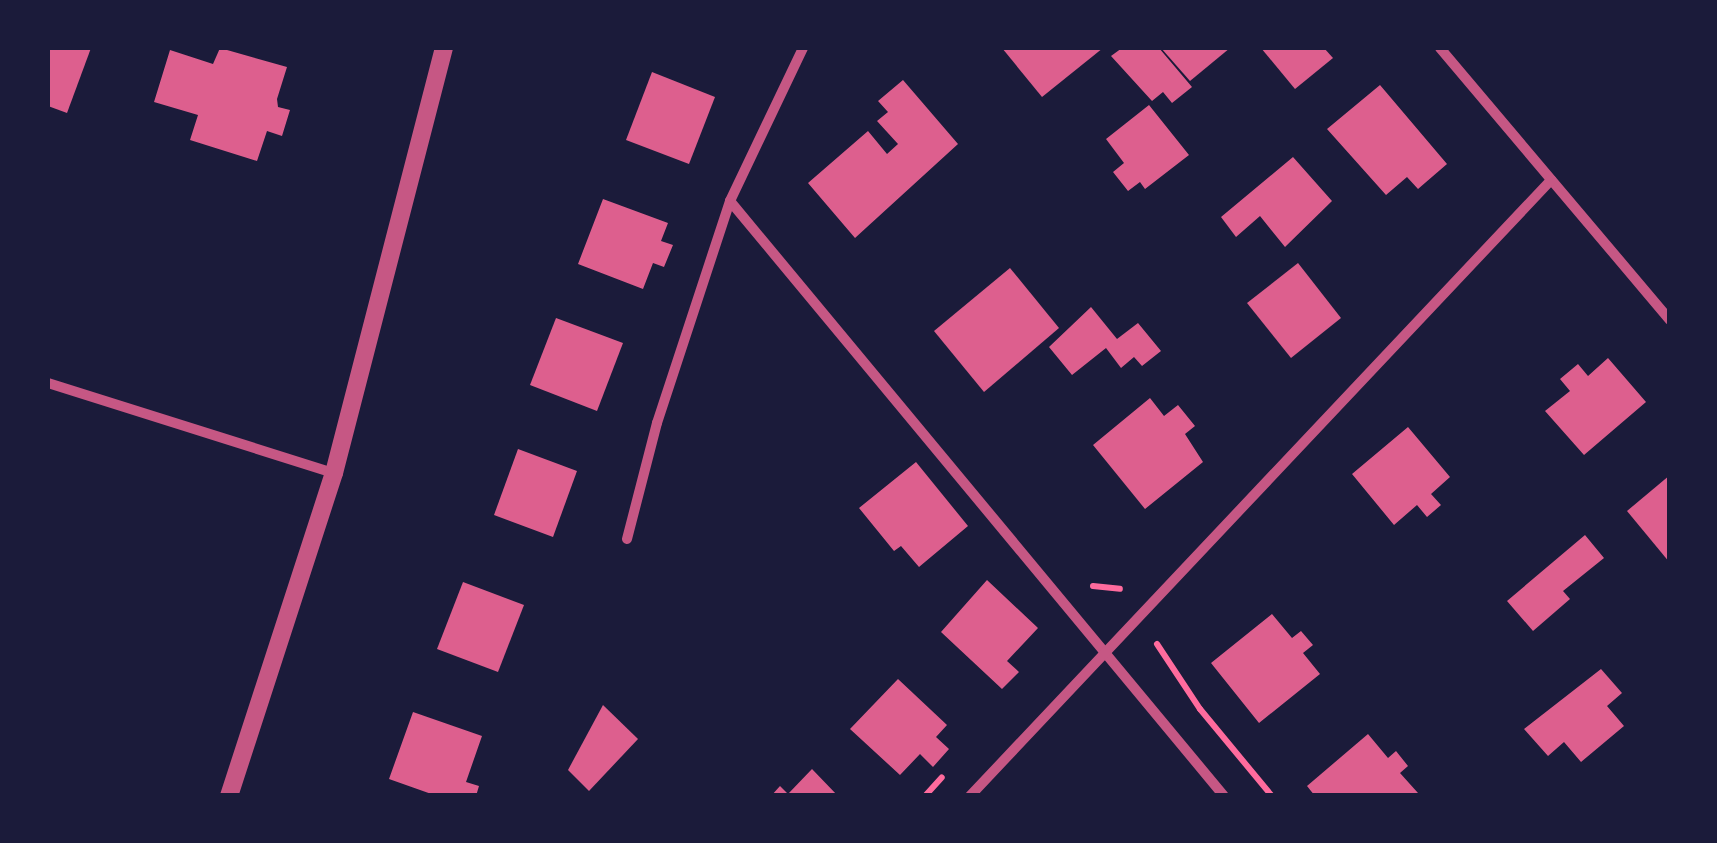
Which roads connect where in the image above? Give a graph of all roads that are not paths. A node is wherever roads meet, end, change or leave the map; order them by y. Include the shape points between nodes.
1 (444, 48) edge
2 (803, 48) edge
3 (1440, 48) edge
4 (1551, 180) junction
5 (730, 201) junction
6 (1670, 320) edge
7 (48, 383) edge
8 (334, 473) junction
9 (627, 539) dead end
10 (1103, 650) junction
11 (229, 796) edge
12 (970, 796) edge
13 (1224, 796) edge

1 - 8 street
2 - 5 street
3 - 4 street
4 - 6 street
4 - 10 street
5 - 9 street via 657,423
5 - 10 street
7 - 8 street via 164,425
8 - 11 street
10 - 12 street
10 - 13 street

